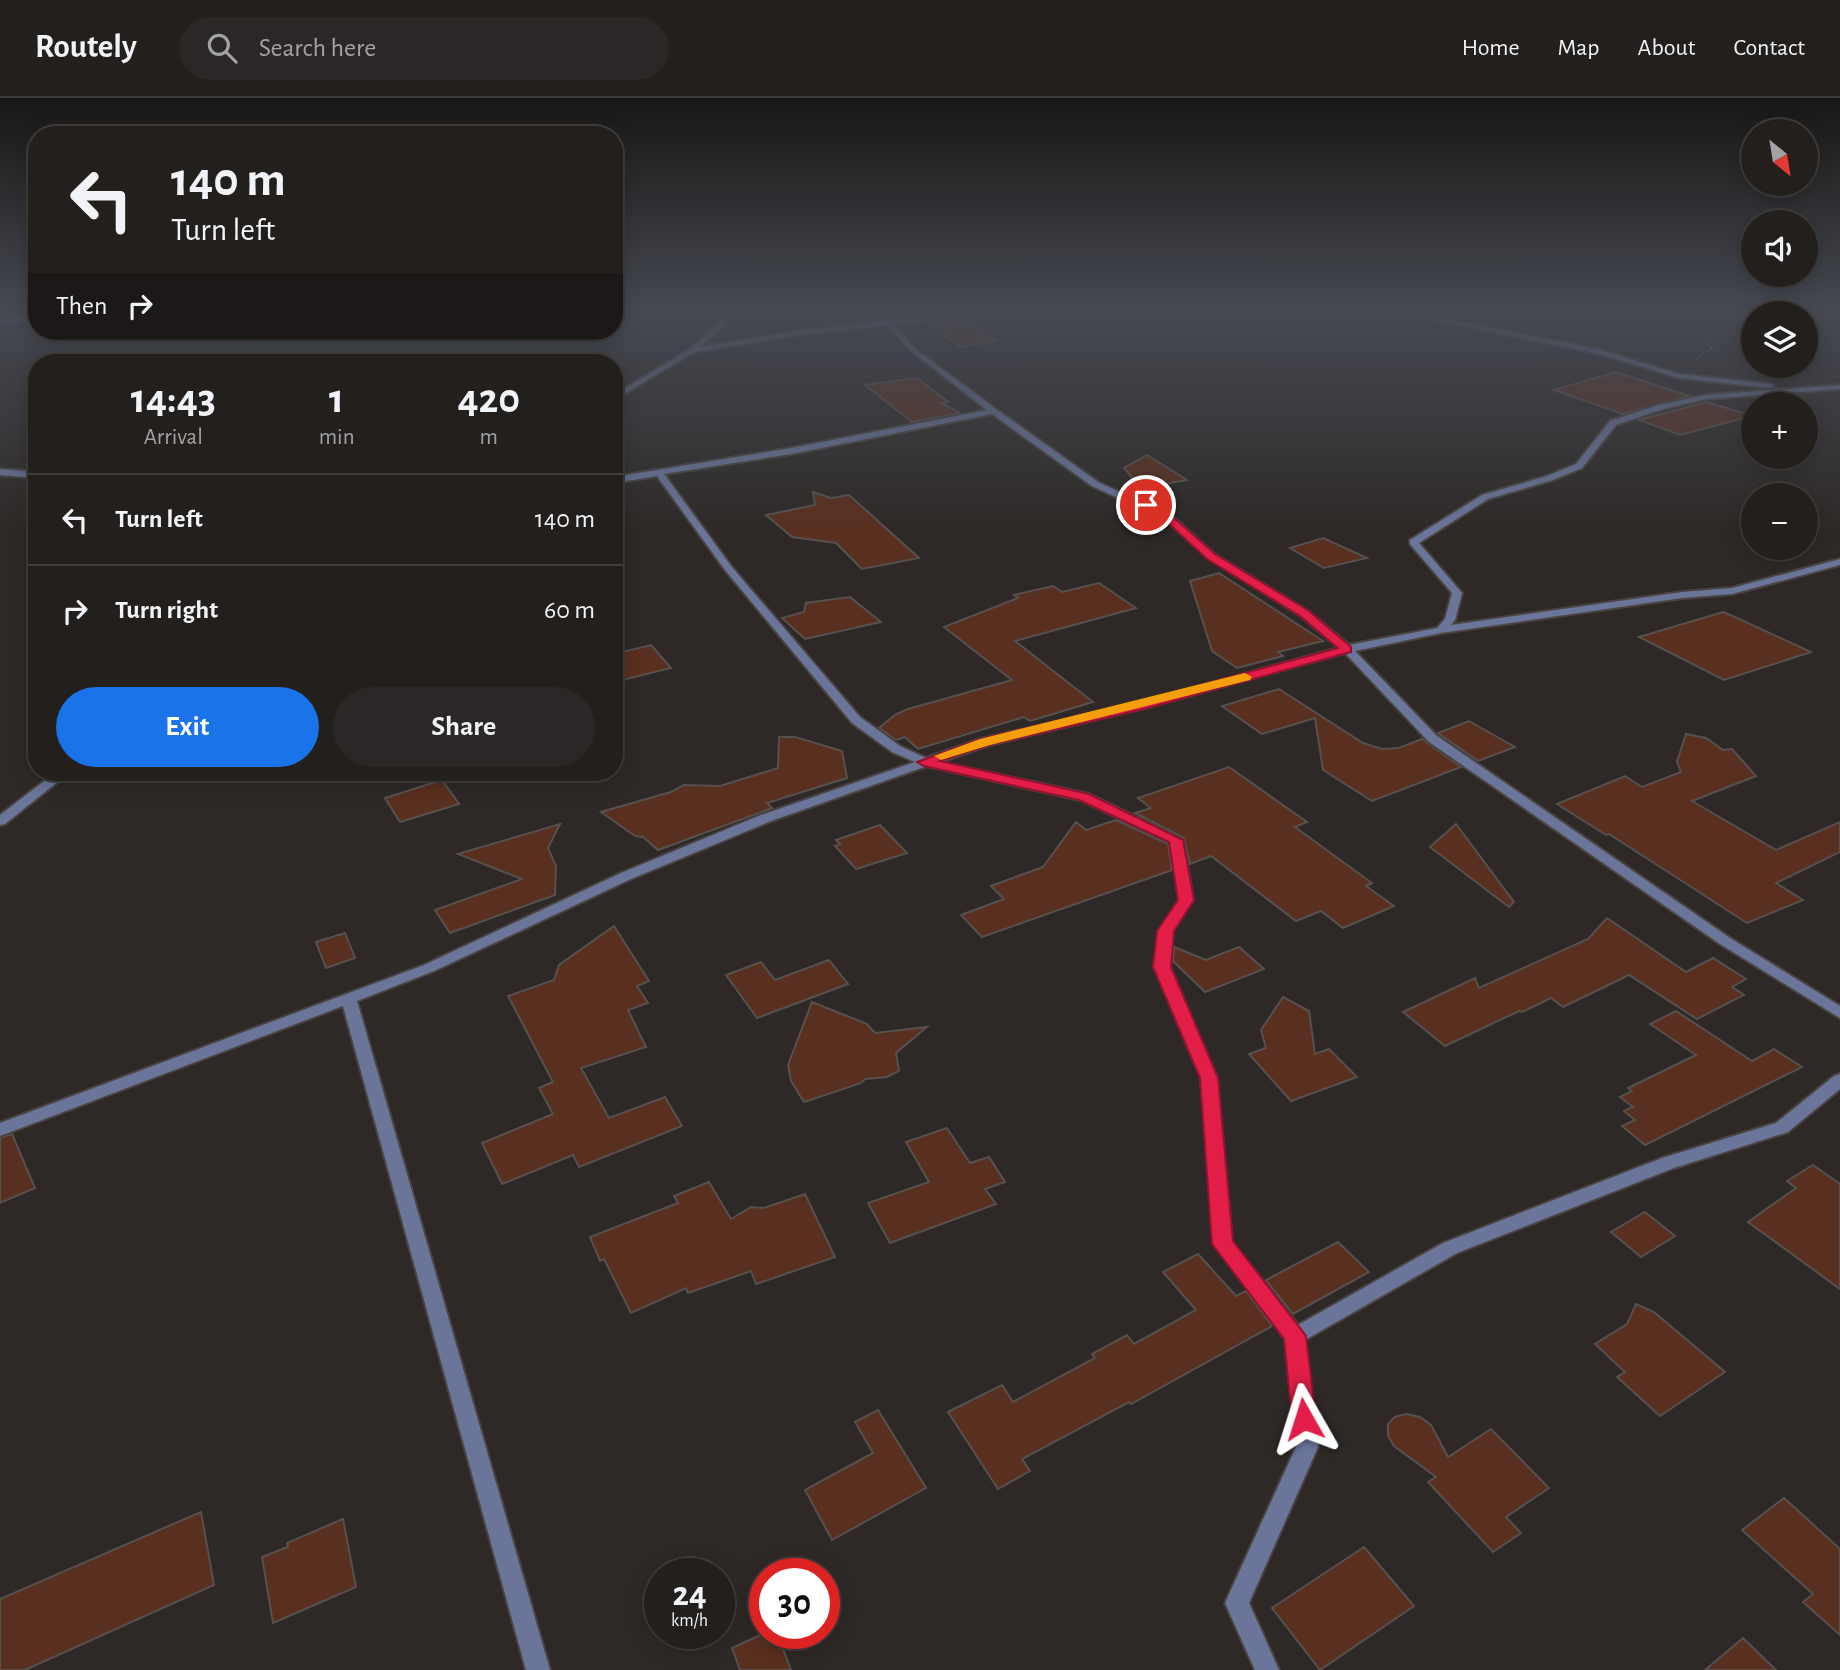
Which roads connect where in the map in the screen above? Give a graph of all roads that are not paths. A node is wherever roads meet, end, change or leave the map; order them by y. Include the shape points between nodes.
1 (961, 386) edge
2 (1781, 386) edge
3 (1840, 387) edge
4 (1807, 389) junction
5 (993, 411) junction
6 (0, 472) edge
7 (659, 473) junction
8 (28, 474) edge
9 (623, 479) edge
10 (1840, 562) edge
11 (1441, 630) junction
12 (1347, 649) junction
13 (924, 762) junction
14 (52, 781) edge
15 (0, 821) edge
16 (349, 1000) junction
17 (1840, 1013) edge
18 (1840, 1080) edge
19 (0, 1130) edge
20 (1295, 1336) junction
21 (538, 1670) edge
22 (1267, 1670) edge

1 - 5 street
2 - 4 street
3 - 4 street
4 - 11 street via 1706,397 1614,423 1579,466 1485,497 1413,542 1457,593 1450,620
5 - 7 street
5 - 12 street via 1095,484 1168,518 1211,556 1305,614
6 - 8 street
7 - 9 street
7 - 13 street via 728,569 856,720 896,749
10 - 11 street via 1731,592
11 - 12 street
12 - 13 street via 985,742
12 - 17 street via 1433,739 1725,941
13 - 16 street via 766,818
13 - 20 street via 1084,797 1176,840 1186,900 1166,931 1162,967 1209,1078 1223,1244
14 - 15 street
16 - 19 street
16 - 21 street
18 - 20 street via 1782,1128 1668,1163 1450,1248
20 - 22 street via 1307,1447 1237,1603

